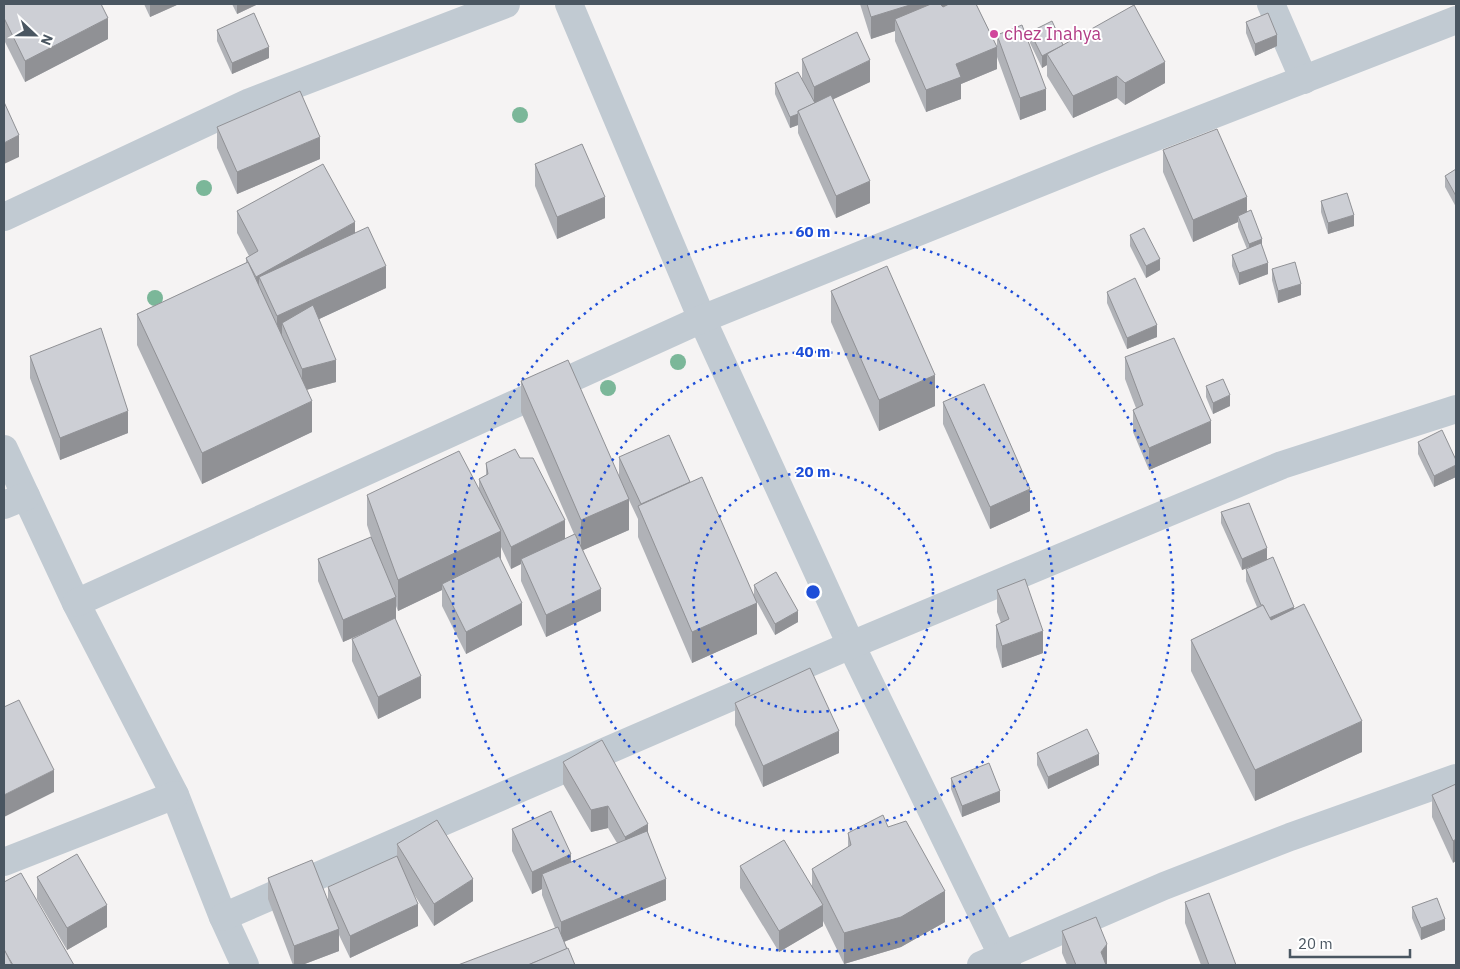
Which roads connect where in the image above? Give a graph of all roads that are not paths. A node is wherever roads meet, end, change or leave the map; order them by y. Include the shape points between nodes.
1 (506, 4) edge
2 (569, 4) edge
3 (1271, 4) edge
4 (1456, 20) edge
5 (1304, 80) junction
6 (4, 217) edge
7 (702, 319) junction
8 (1456, 409) edge
9 (4, 448) edge
10 (15, 501) edge
11 (76, 603) junction
12 (851, 645) junction
13 (1456, 778) edge
14 (175, 795) junction
15 (4, 862) edge
16 (224, 917) junction
17 (997, 962) edge
18 (246, 965) edge

1 - 6 street via 250,102
2 - 7 street
3 - 5 street
4 - 5 street
5 - 7 street
7 - 11 street
7 - 12 street
8 - 12 street via 1282,466
9 - 10 street
10 - 11 street
11 - 14 street
12 - 16 street
12 - 17 street
13 - 17 street via 1200,872
14 - 15 street
14 - 16 street
16 - 18 street

